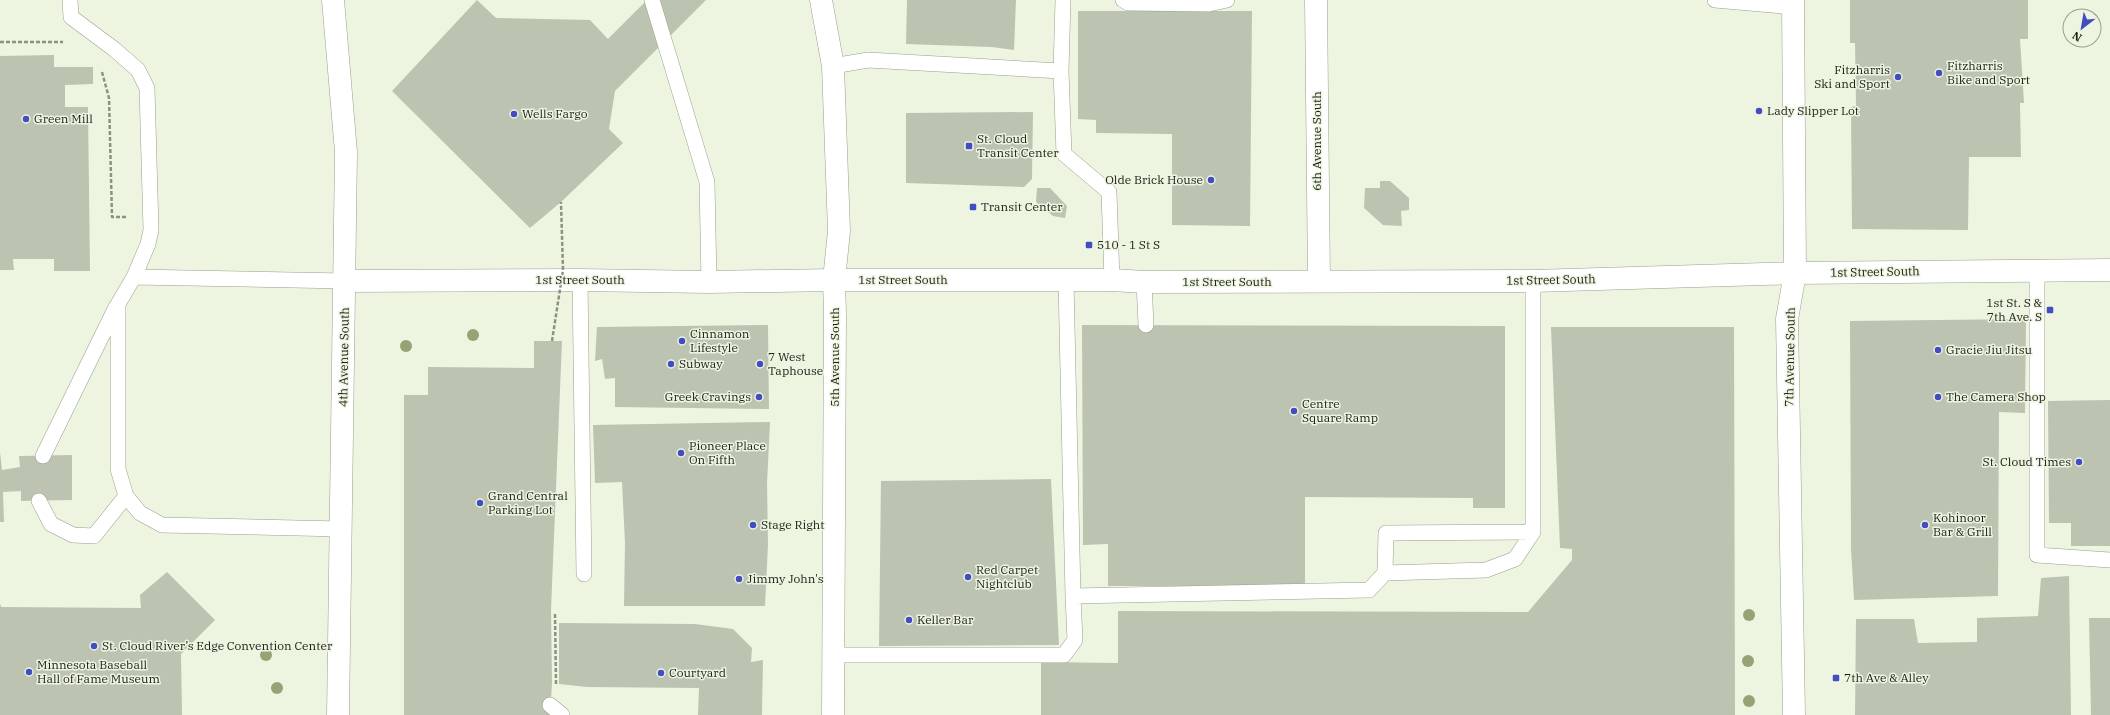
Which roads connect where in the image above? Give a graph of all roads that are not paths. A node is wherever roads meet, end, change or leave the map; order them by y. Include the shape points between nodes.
1 (70, 0) edge
2 (334, 0) edge
3 (652, 0) edge
4 (821, 0) edge
5 (1063, 0) edge
6 (1123, 0) edge
7 (1227, 0) edge
8 (1316, 0) edge
9 (1715, 0) edge
10 (1793, 4) edge
11 (833, 66) junction
12 (1061, 71) junction
13 (2037, 270) junction
14 (2110, 270) edge
15 (1795, 273) junction
16 (134, 277) junction
17 (580, 280) junction
18 (834, 280) junction
19 (1112, 280) junction
20 (345, 281) junction
21 (1066, 281) junction
22 (1318, 281) junction
23 (1533, 281) junction
24 (709, 282) junction
25 (1144, 282) junction
26 (118, 304) junction
27 (1146, 325) dead end
28 (43, 456) dead end
29 (126, 496) junction
30 (39, 501) dead end
31 (341, 529) junction
32 (1533, 532) junction
33 (2110, 560) edge
34 (1385, 573) junction
35 (584, 574) dead end
36 (1073, 596) junction
37 (832, 655) junction
38 (338, 715) edge
39 (832, 715) edge
40 (1794, 715) edge

1 - 16 lane via 70,17 108,44 138,70 147,88 151,230
2 - 20 street, 4th Avenue South via 346,152
3 - 24 lane via 707,182
4 - 11 street, 5th Avenue South
5 - 12 lane
6 - 7 lane via 1128,3 1209,4
8 - 22 street, 6th Avenue South
9 - 10 lane
10 - 15 street, 7th Avenue South
11 - 12 lane via 868,60
11 - 18 street, 5th Avenue South via 839,231
12 - 19 lane via 1064,154 1109,192
13 - 14 street, 1st Street South
13 - 15 street, 1st Street South
13 - 33 lane via 2037,554
15 - 23 street, 1st Street South
15 - 40 street, 7th Avenue South via 1787,319
16 - 20 lane
16 - 26 lane
17 - 20 street, 1st Street South
17 - 24 street, 1st Street South
17 - 35 lane
18 - 21 street, 1st Street South
18 - 24 street, 1st Street South
18 - 37 street, 5th Avenue South via 836,314
19 - 21 street, 1st Street South
19 - 25 street, 1st Street South
20 - 31 street, 4th Avenue South
21 - 36 lane
22 - 23 street, 1st Street South
22 - 25 street, 1st Street South
23 - 32 lane
25 - 27 lane
26 - 28 lane
26 - 29 lane via 118,469
29 - 30 lane via 94,536 73,535 51,524
29 - 31 lane via 140,513 162,525
31 - 38 street, 4th Avenue South
32 - 34 lane via 1515,559 1486,570
32 - 34 lane via 1386,533
34 - 36 lane via 1369,590
36 - 37 lane via 1075,640 1064,655
37 - 39 street, 5th Avenue South

